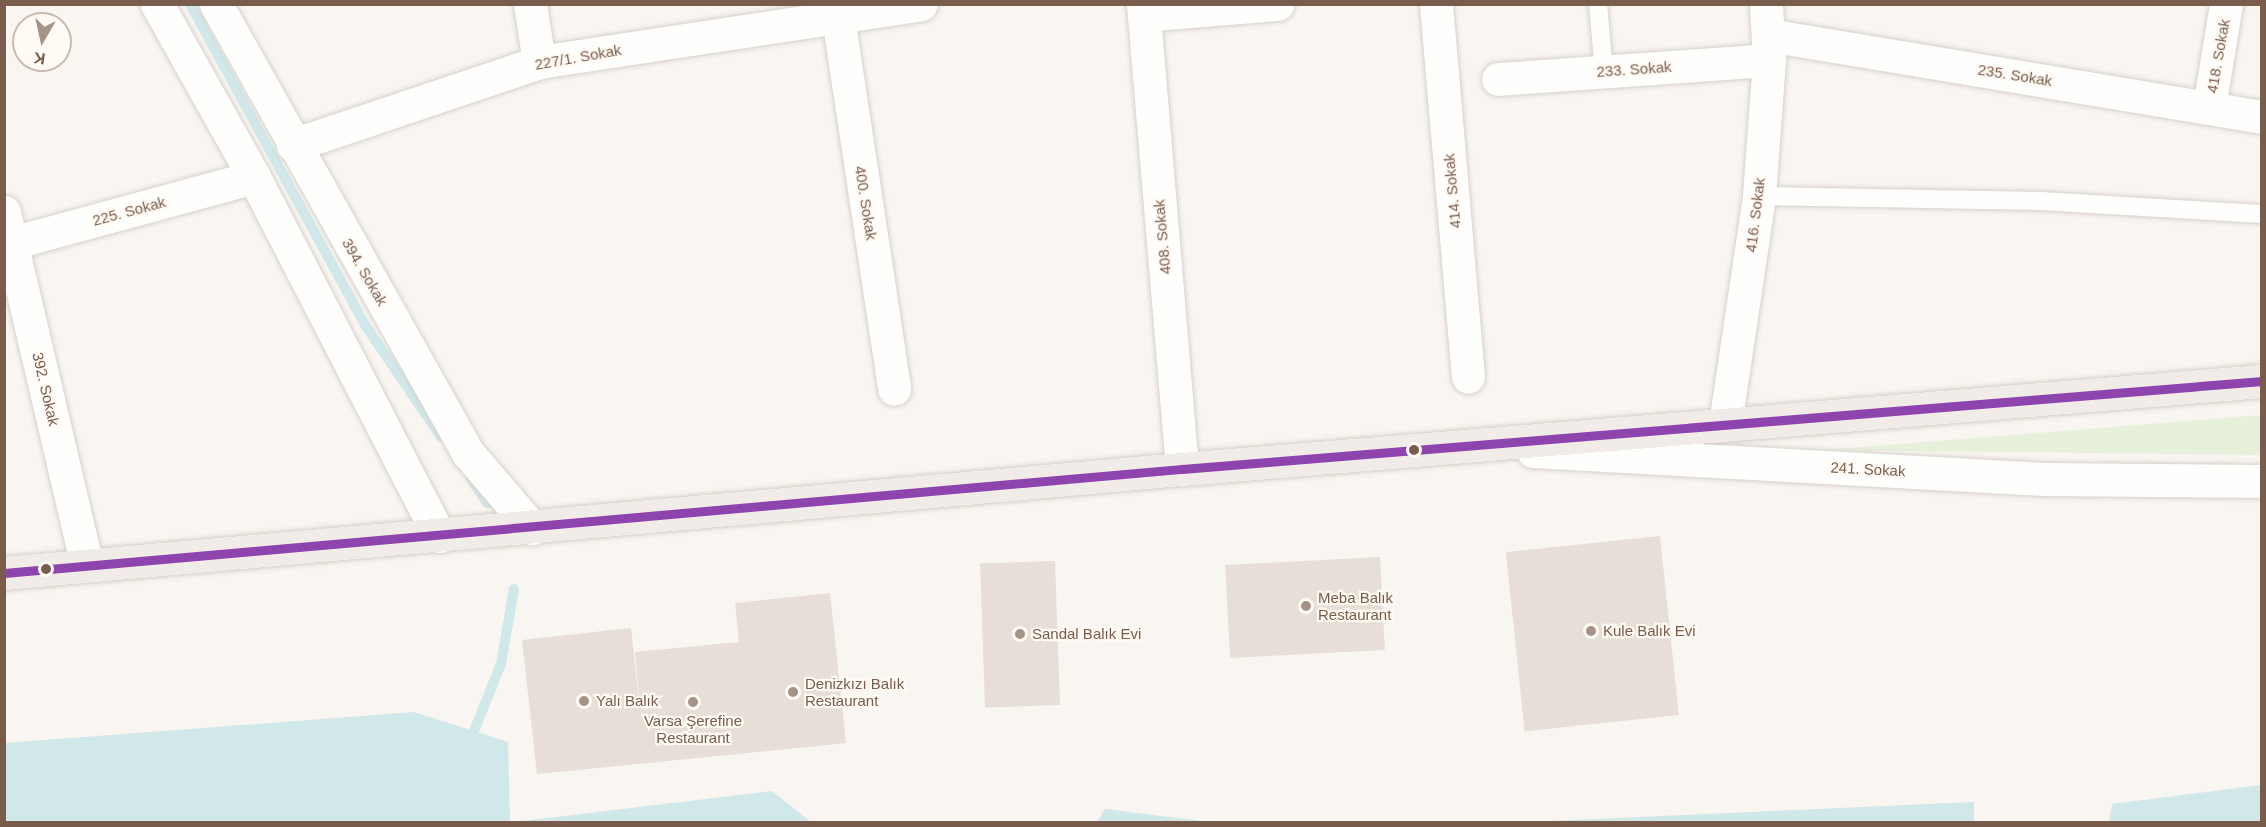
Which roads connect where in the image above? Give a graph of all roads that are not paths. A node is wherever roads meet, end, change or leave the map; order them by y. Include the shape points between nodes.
1 (157, 4) edge
2 (216, 4) edge
3 (530, 4) edge
4 (921, 4) edge
5 (1278, 4) edge
6 (1436, 4) edge
7 (1598, 4) edge
8 (2226, 4) edge
9 (1143, 10) edge
10 (838, 17) junction
11 (1768, 33) edge
12 (539, 62) junction
13 (1604, 72) junction
14 (1498, 79) dead end
15 (2209, 107) junction
16 (2262, 117) edge
17 (293, 145) junction
18 (254, 177) junction
19 (1759, 196) junction
20 (2262, 214) edge
21 (7, 234) edge
22 (1468, 377) dead end
23 (2262, 381) edge
24 (894, 389) dead end
25 (1725, 424) junction
26 (1474, 448) junction
27 (1182, 469) junction
28 (2262, 480) edge
29 (532, 528) junction
30 (439, 536) junction
31 (87, 565) junction
32 (4, 573) edge

1 - 18 street
2 - 17 street, 394. Sokak
3 - 12 street
4 - 10 street, 227/1. Sokak
5 - 9 street
6 - 22 street, 414. Sokak
7 - 13 lane
8 - 15 street, 418. Sokak
9 - 27 street, 408. Sokak
10 - 12 street, 227/1. Sokak
10 - 24 street, 400. Sokak
11 - 13 street, 233. Sokak
11 - 15 street, 235. Sokak
11 - 19 street, 416. Sokak
12 - 17 street, 227/1. Sokak
13 - 14 street, 233. Sokak
15 - 16 street, 235. Sokak
17 - 29 street, 394. Sokak via 468,453
18 - 21 street, 225. Sokak
18 - 30 street
19 - 20 lane via 2042,201
19 - 25 street, 416. Sokak
21 - 31 street, 392. Sokak
23 - 25 highway
25 - 26 highway
26 - 27 highway
26 - 28 street, 241. Sokak via 2044,479
27 - 29 highway
29 - 30 highway
30 - 31 highway
31 - 32 highway

